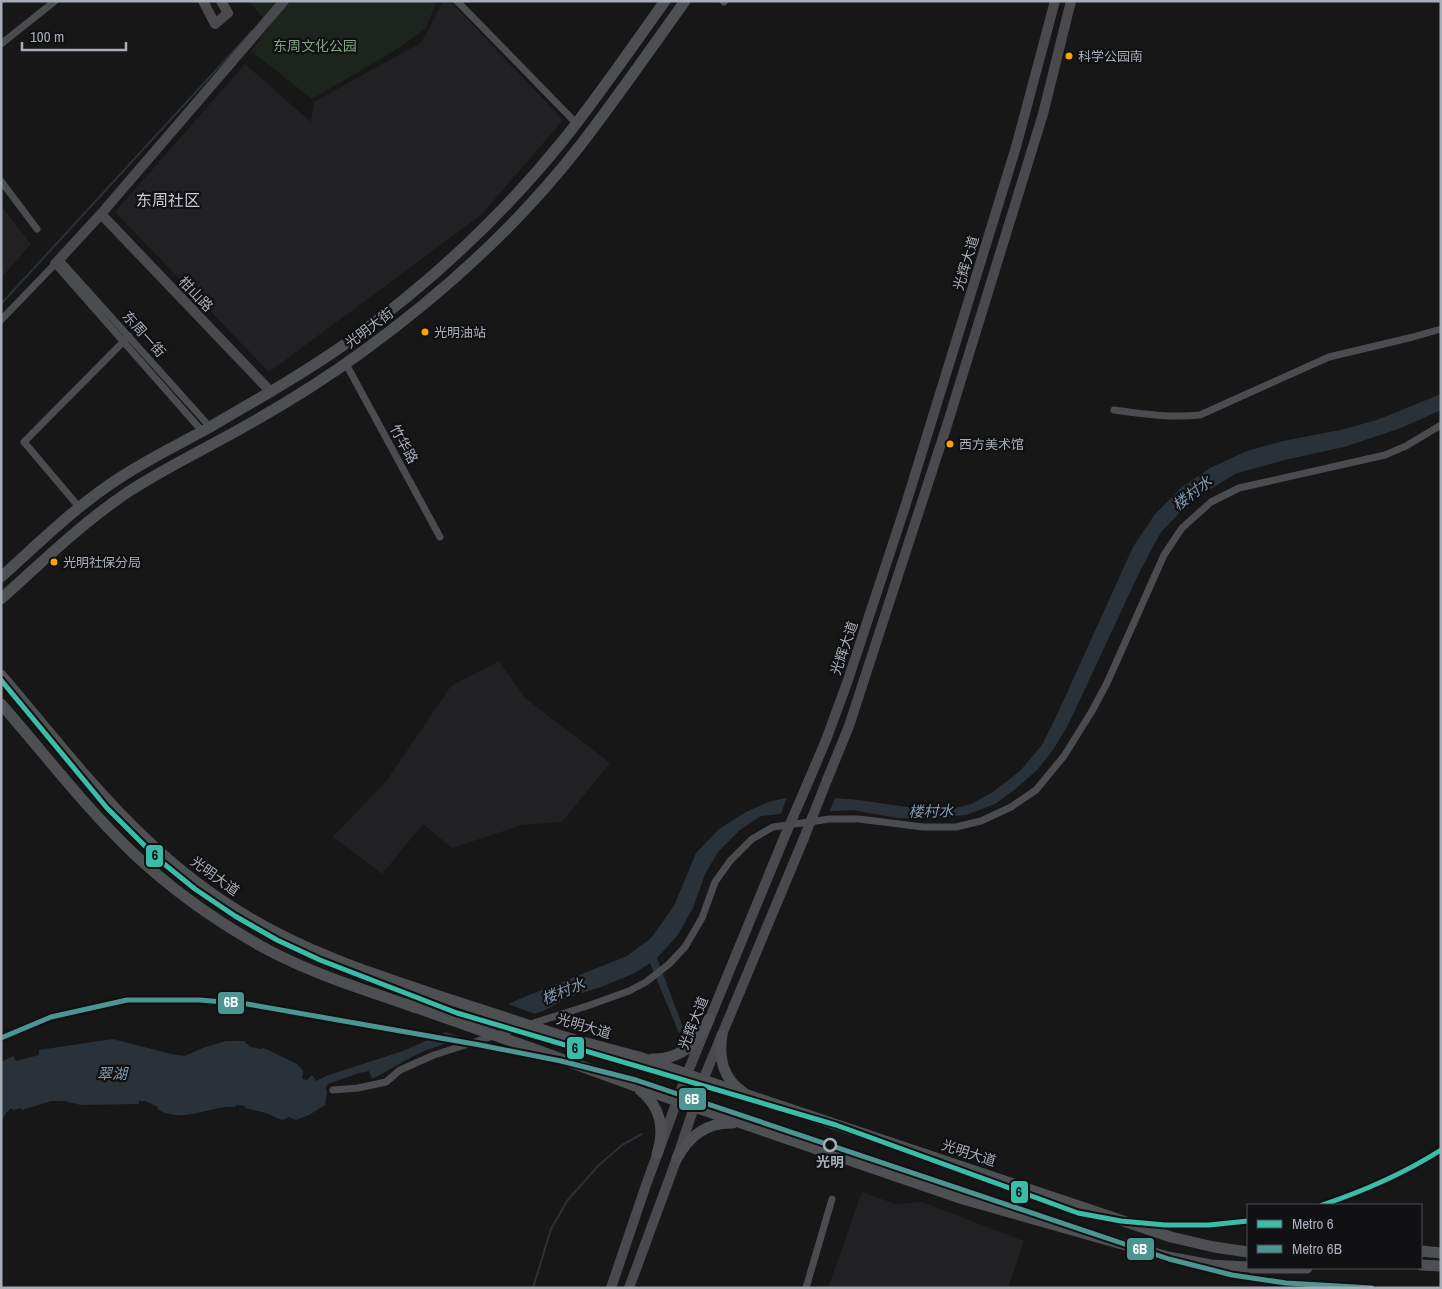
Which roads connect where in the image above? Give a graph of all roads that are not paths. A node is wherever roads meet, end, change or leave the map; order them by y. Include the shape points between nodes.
1 (55, 1) edge
2 (203, 1) edge
3 (221, 1) edge
4 (284, 1) edge
5 (457, 1) edge
6 (665, 1) edge
7 (685, 1) edge
8 (1054, 1) edge
9 (1071, 1) edge
10 (1, 44) edge
11 (576, 123) junction
12 (1, 181) edge
13 (101, 214) junction
14 (38, 229) dead end
15 (57, 261) junction
16 (1, 320) edge
17 (1441, 329) edge
18 (126, 339) junction
19 (346, 364) junction
20 (271, 392) junction
21 (1114, 410) dead end
22 (1441, 425) edge
23 (206, 429) junction
24 (79, 507) junction
25 (440, 537) dead end
26 (1, 577) edge
27 (2, 599) edge
28 (1, 675) edge
29 (1, 704) edge
30 (406, 1004) dead end
31 (709, 1019) junction
32 (455, 1021) dead end
33 (722, 1035) junction
34 (639, 1057) junction
35 (687, 1074) junction
36 (703, 1080) junction
37 (628, 1083) junction
38 (333, 1090) dead end
39 (749, 1095) junction
40 (677, 1101) junction
41 (693, 1107) junction
42 (746, 1124) junction
43 (657, 1154) junction
44 (677, 1158) junction
45 (832, 1199) dead end
46 (1422, 1251) edge
47 (1247, 1252) edge
48 (1441, 1253) edge
49 (1422, 1265) edge
50 (1441, 1266) edge
51 (1247, 1268) edge
52 (611, 1288) edge
53 (630, 1288) edge
54 (806, 1288) edge

1 - 10 street
2 - 3 main road via 215,24 228,13
4 - 13 main road
5 - 11 street
6 - 11 main road, 光明大街
7 - 19 main road, 光明大街 via 579,147 530,204 442,288
8 - 31 main road, 光辉大道, bridge via 1016,147 905,507 846,683 826,740
9 - 33 main road, bridge via 1040,123 948,422 849,726
11 - 20 main road, 光明大街 via 523,186 446,263 378,320
12 - 14 street
13 - 15 main road
13 - 20 main road, 柑山路
15 - 16 street
15 - 18 street, 东周一街
17 - 21 street via 1329,357 1200,415 1183,417
18 - 23 street, 东周一街
18 - 24 street via 24,442
19 - 25 street, 竹华路
19 - 27 main road, 光明大街 via 278,408 114,502 82,526
20 - 23 main road, 光明大街
22 - 38 street via 1385,456 1239,488 1211,502 1182,528 1164,556 1107,683 1064,756 1036,790 1011,807 981,821 956,827 923,827 859,819 830,819 773,827 752,839 730,860 715,882 702,918 685,947 646,982 590,1005 434,1054 400,1070 386,1082
23 - 24 main road, 光明大街 via 121,477
24 - 26 main road, 光明大街
28 - 34 main road, 光明大道, bridge via 128,822 199,884 258,923 344,963 568,1038
29 - 32 main road via 114,834 150,868 208,913 256,943 315,972
30 - 37 main road, bridge
31 - 34 main road via 698,1038 682,1052 668,1058
31 - 35 main road, 光辉大道
33 - 36 main road
33 - 39 main road via 720,1046 724,1070 738,1089
34 - 35 main road, 光明大道
35 - 36 main road, 光明大道
35 - 40 main road, 光辉大道
36 - 39 main road, 光明大道
36 - 41 main road
37 - 40 main road
37 - 43 main road via 646,1095 658,1112 662,1133
39 - 47 main road, 光明大道 via 1171,1236
40 - 41 main road
40 - 43 main road, 光辉大道
41 - 42 main road
41 - 44 main road
42 - 44 main road via 718,1124 701,1131 687,1142
42 - 51 main road via 963,1199 1134,1248 1211,1264
43 - 52 main road, 光辉大道
44 - 53 main road
45 - 54 street
46 - 48 main road
49 - 50 main road

